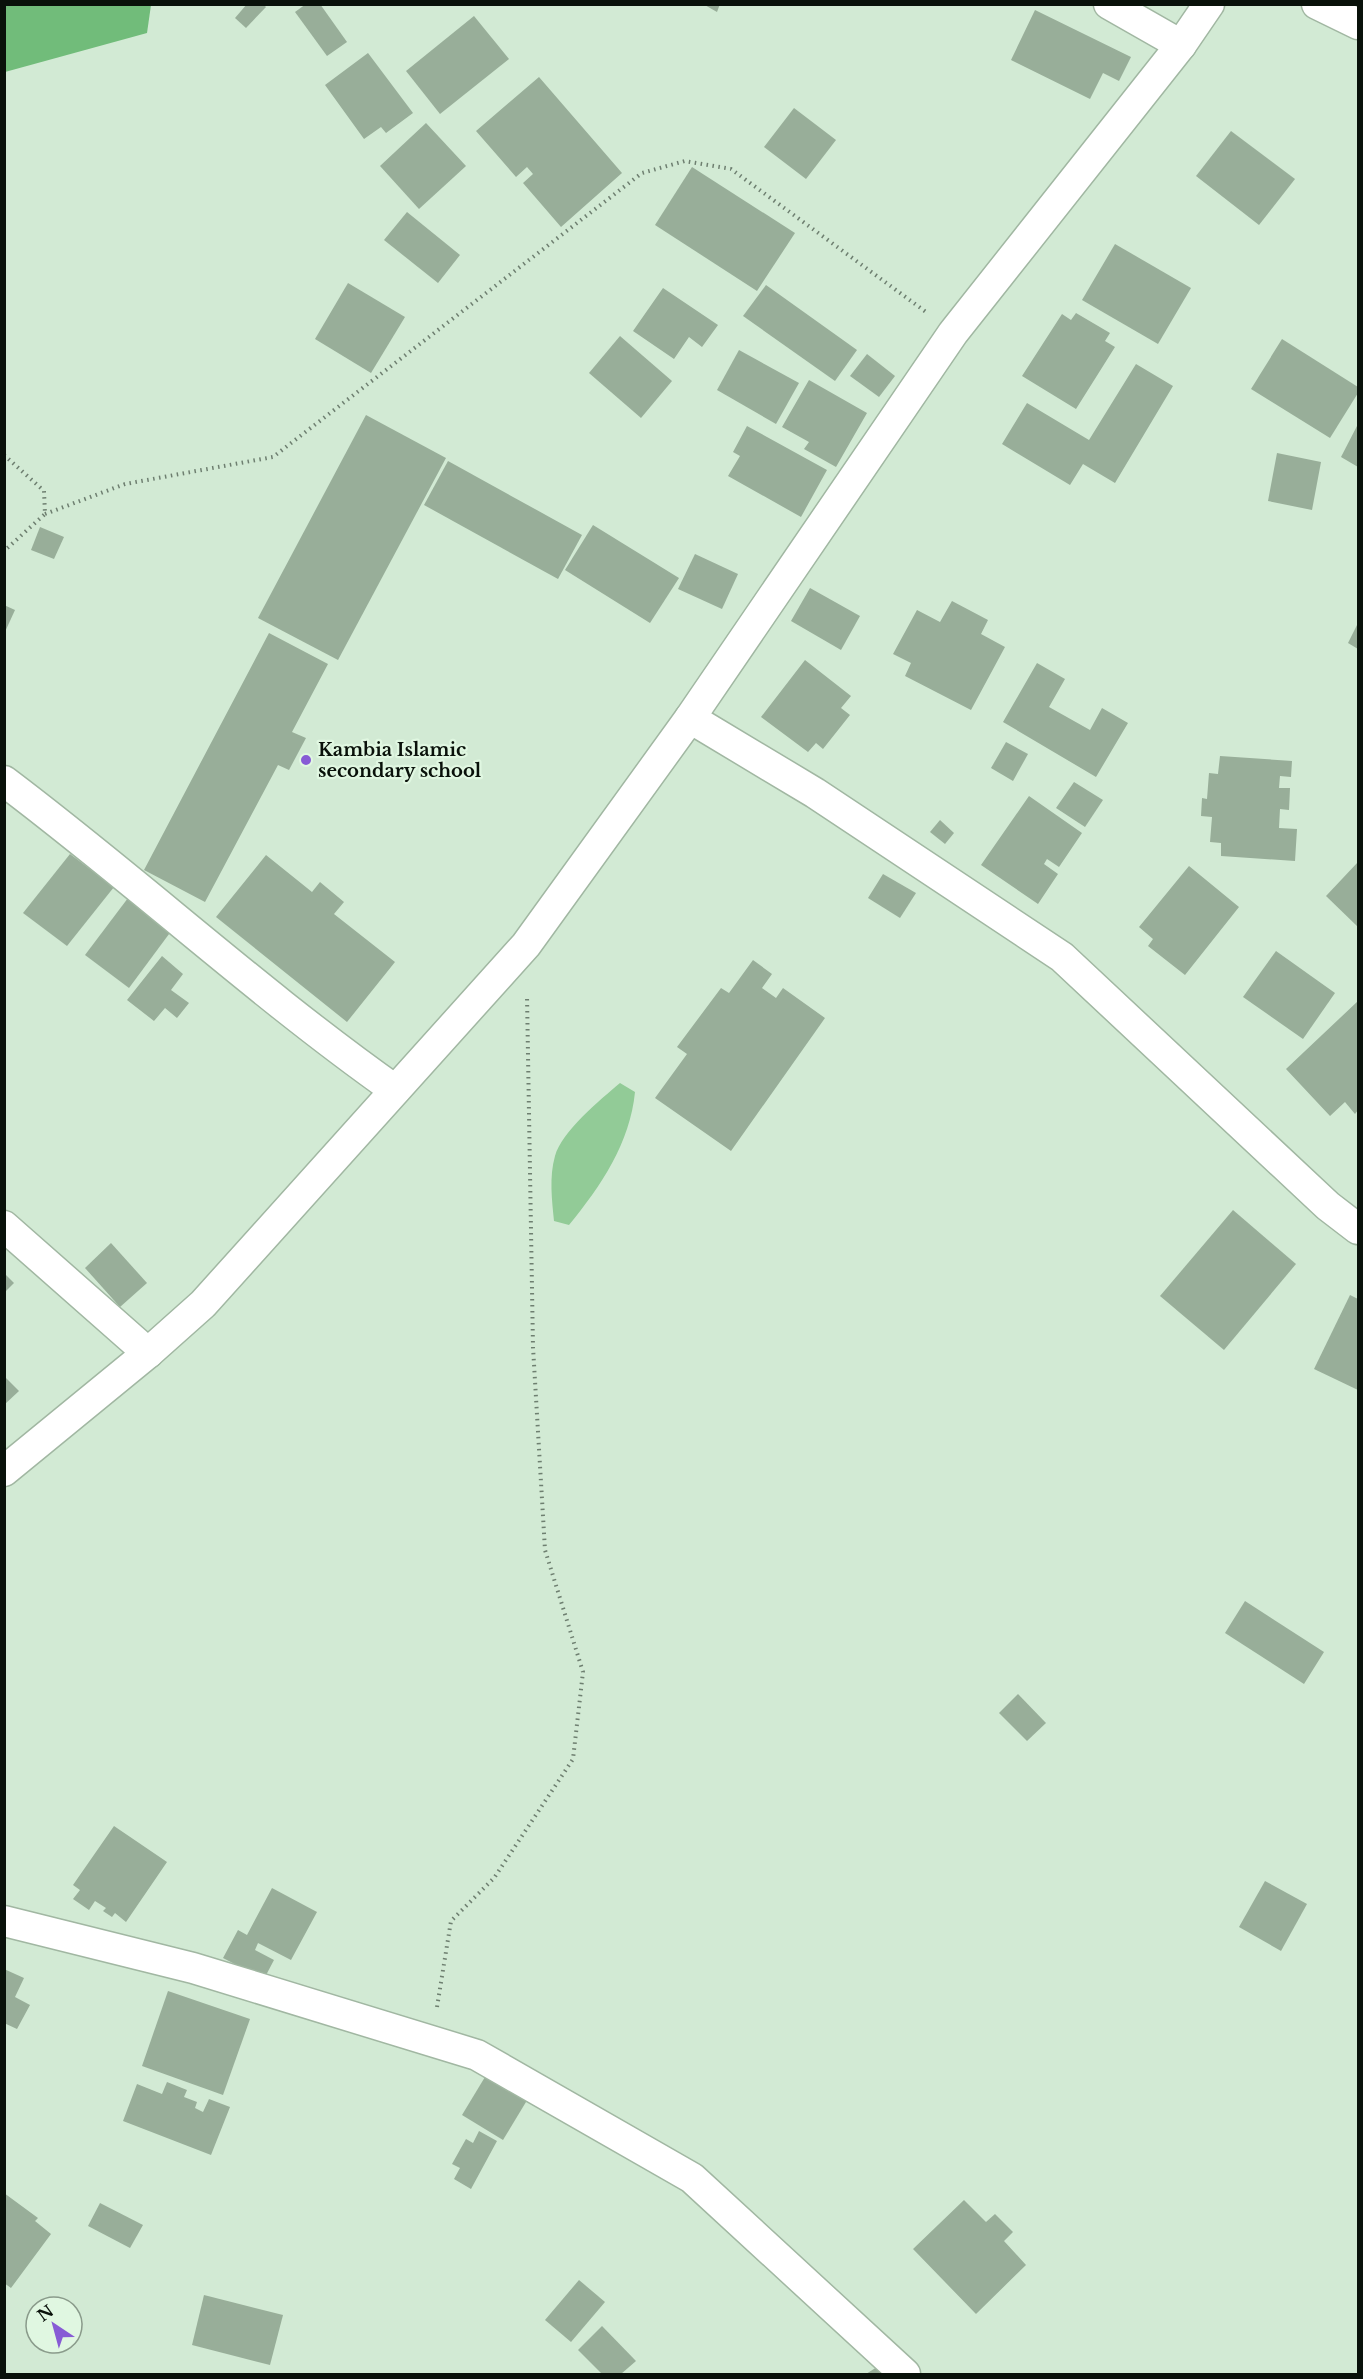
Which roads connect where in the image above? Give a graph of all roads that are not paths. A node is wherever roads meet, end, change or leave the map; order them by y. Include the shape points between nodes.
1 (1109, 4) edge
2 (1209, 4) edge
3 (1317, 4) edge
4 (1359, 24) edge
5 (1181, 45) junction
6 (690, 718) junction
7 (4, 781) edge
8 (395, 1090) junction
9 (4, 1226) edge
10 (1359, 1228) edge
11 (148, 1353) junction
12 (4, 1471) edge
13 (4, 1921) edge
14 (905, 2374) edge

1 - 5 street
2 - 5 street
3 - 4 street
5 - 6 street via 953,333
6 - 8 street via 526,945
6 - 10 street via 815,793 1062,957 1320,1199
7 - 8 street via 264,992
8 - 11 street via 202,1304
9 - 11 street
11 - 12 street
13 - 14 street via 193,1968 477,2055 692,2178

